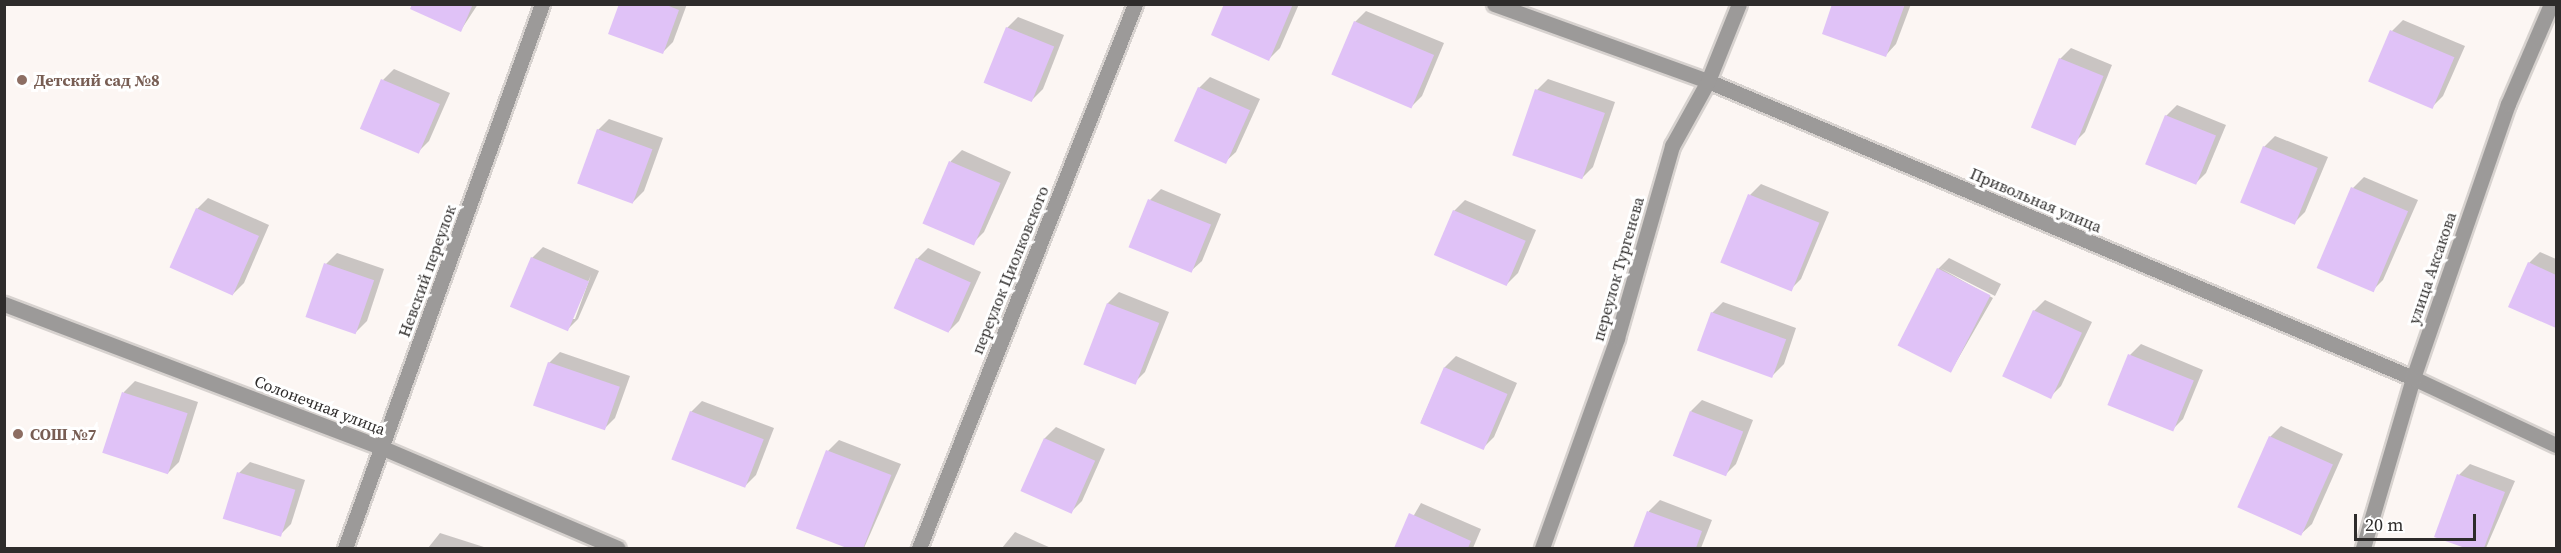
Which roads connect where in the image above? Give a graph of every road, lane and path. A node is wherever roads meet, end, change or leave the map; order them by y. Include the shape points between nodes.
1 (542, 4) edge
2 (1135, 4) edge
3 (1494, 4) edge
4 (1739, 4) edge
5 (2551, 4) edge
6 (1708, 81) junction
7 (4, 304) edge
8 (2413, 378) junction
9 (2556, 445) edge
10 (383, 448) junction
11 (345, 549) edge
12 (618, 549) edge
13 (918, 549) edge
14 (1542, 549) edge
15 (2363, 549) edge

1 - 10 street, Невский переулок
2 - 13 street, переулок Циолковского
3 - 6 street, Привольная улица
4 - 6 street, переулок Тургенева
5 - 8 street, улица Аксакова via 2508,104
6 - 8 street, Привольная улица
6 - 14 street, переулок Тургенева via 1672,146 1617,338
7 - 10 street, Солонечная улица
8 - 9 street, Привольная улица
8 - 15 street, улица Аксакова
10 - 11 street, Невский переулок
10 - 12 street, Солонечная улица

